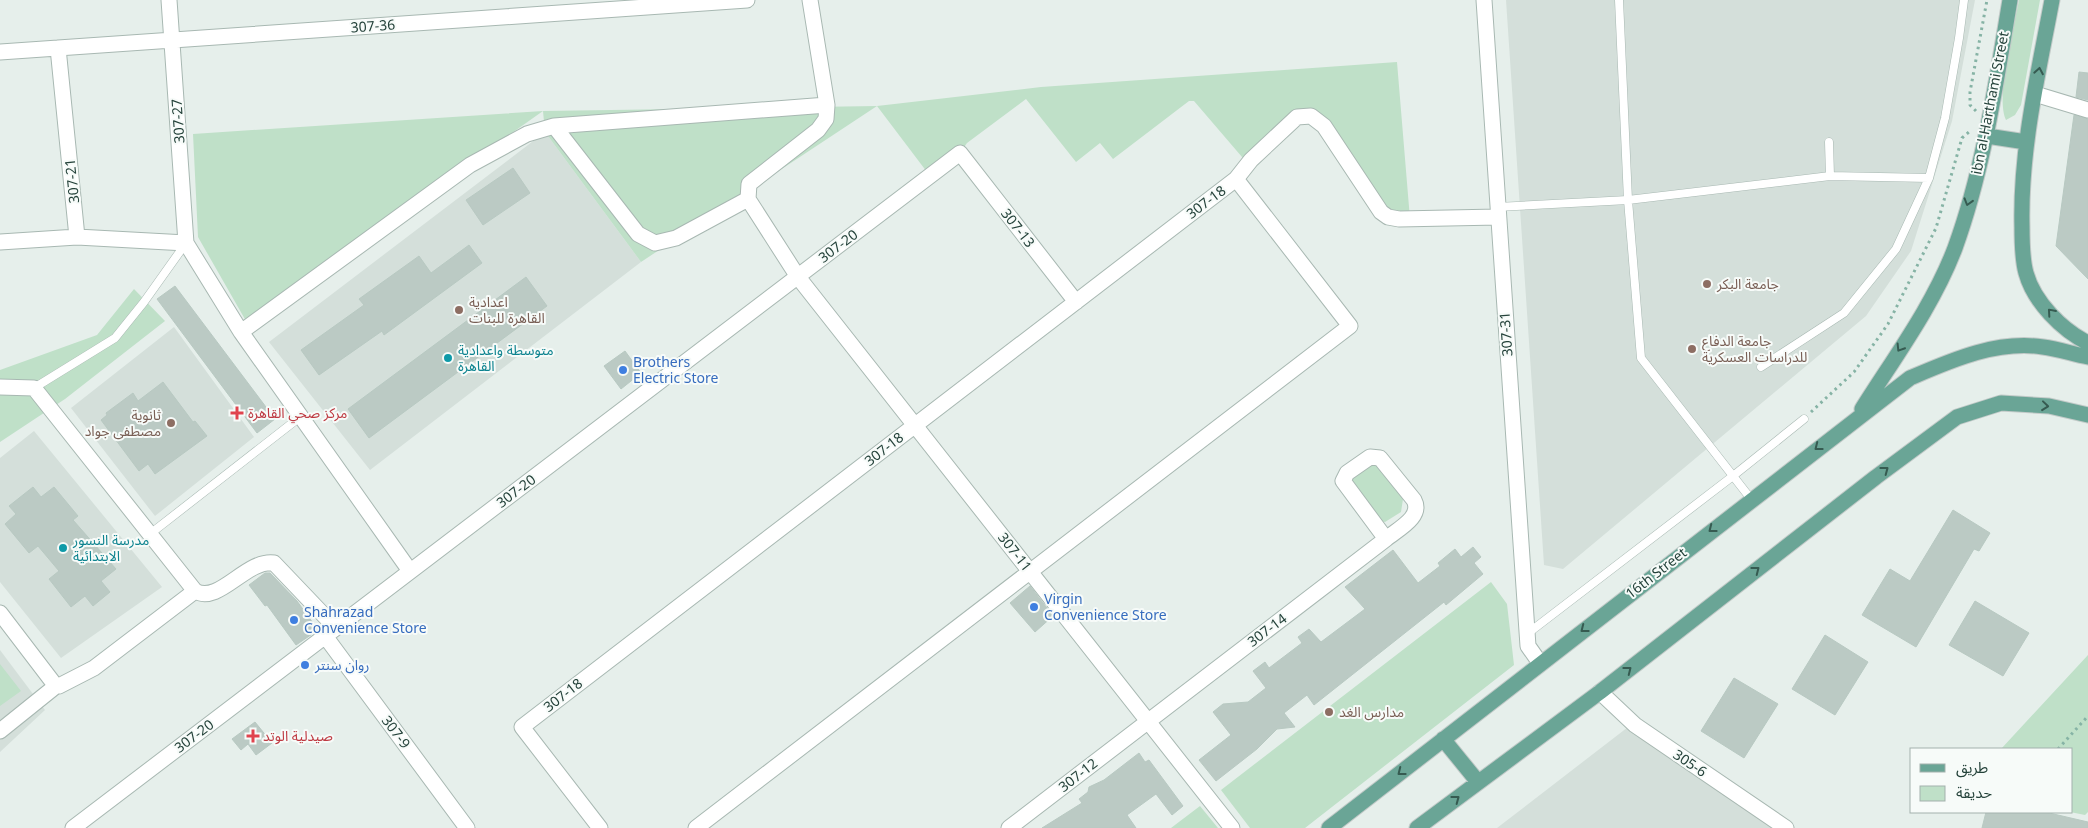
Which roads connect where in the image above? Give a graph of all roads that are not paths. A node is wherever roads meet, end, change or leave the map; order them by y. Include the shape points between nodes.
1 (169, 0) edge
2 (747, 0) edge
3 (810, 0) edge
4 (1484, 0) edge
5 (1619, 0) edge
6 (1964, 0) edge
7 (2010, 0) edge
8 (2052, 0) edge
9 (172, 41) junction
10 (58, 48) junction
11 (0, 52) edge
12 (2035, 94) junction
13 (827, 105) junction
14 (2088, 110) edge
15 (554, 126) junction
16 (1986, 136) junction
17 (1829, 142) dead end
18 (2026, 142) junction
19 (960, 154) joint
20 (1830, 176) junction
21 (1929, 178) junction
22 (1236, 179) junction
23 (748, 199) junction
24 (1628, 200) junction
25 (1497, 212) junction
26 (78, 237) junction
27 (0, 242) edge
28 (186, 243) junction
29 (798, 276) junction
30 (1076, 302) junction
31 (241, 332) junction
32 (2088, 343) edge
33 (2088, 358) edge
34 (1761, 367) dead end
35 (0, 387) edge
36 (34, 388) junction
37 (2088, 415) edge
38 (300, 417) junction
39 (1857, 417) junction
40 (1804, 419) dead end
41 (915, 426) junction
42 (1733, 476) junction
43 (1751, 499) junction
44 (150, 534) junction
45 (1386, 539) junction
46 (410, 571) junction
47 (1030, 572) junction
48 (195, 591) junction
49 (0, 613) edge
50 (330, 632) junction
51 (1527, 634) junction
52 (1540, 663) junction
53 (56, 686) junction
54 (1600, 692) junction
55 (1148, 721) junction
56 (0, 731) edge
57 (1443, 739) junction
58 (1478, 782) junction
59 (72, 828) edge
60 (467, 828) edge
61 (600, 828) edge
62 (696, 828) edge
63 (1009, 828) edge
64 (1232, 828) edge
65 (1329, 828) edge
66 (1417, 828) edge
67 (1786, 828) edge

1 - 9 street, 307-27
2 - 9 street, 307-36
3 - 13 street
4 - 25 street, 307-31
5 - 24 lane
6 - 21 lane via 1945,118
7 - 16 main road, ibn al-Harthami Street
12 -> 8 main road
9 - 10 street, 307-36
9 - 28 street, 307-27
10 - 11 street, 307-36
10 - 26 street, 307-21
12 - 14 street
12 - 18 main road
13 - 15 street
13 - 23 street via 826,119 818,130 749,184
15 - 23 street via 638,234 655,243 676,238
15 - 31 street via 527,134 470,165
16 - 18 main road
16 -> 39 main road, ibn al-Harthami Street via 1954,249 1918,320
17 - 20 lane
32 -> 18 main road via 2075,336 2051,314 2026,273 2022,208
19 - 29 street, 307-20
19 - 30 street, 307-13
20 - 21 lane
20 - 24 lane
21 - 34 lane via 1896,249 1844,313
22 - 25 street via 1296,117 1311,116 1324,126 1381,212 1388,217 1400,219
22 - 30 street, 307-18
22 - 47 street, 307-18 via 1350,326
23 - 29 street, 307-11
24 - 25 lane
24 - 42 lane via 1641,358
25 - 51 street, 307-31
26 - 27 street
26 - 28 street
28 - 31 street
28 - 36 lane via 115,338
29 - 41 street, 307-11
29 - 46 street, 307-20
30 - 41 street, 307-18
31 - 38 street
33 - 39 main road, 16th Street via 2042,346 1999,347 1953,360 1910,378
35 - 36 street
36 - 44 street
54 -> 37 main road via 1957,417 2001,403 2049,406
38 - 44 lane
38 - 46 street
39 -> 43 main road, 16th Street
40 - 42 lane
41 - 47 street, 307-11
41 - 61 street, 307-18 via 522,727
42 - 43 lane
42 - 51 lane
43 -> 52 main road, 16th Street
44 - 48 street
45 - 45 street, 307-14 via 1415,516 1416,503 1380,458 1370,457 1346,473 1343,480
45 - 55 street, 307-14
46 - 50 street, 307-20
47 - 55 street, 307-11
47 - 62 street, 307-18
48 - 50 street, 307-9 via 202,595 212,593 258,565 274,563
48 - 53 street via 94,668 64,685
49 - 53 street
50 - 59 street, 307-20
50 - 60 street, 307-9
51 - 52 street, 307-31 via 1528,646
52 - 57 main road, 16th Street
53 - 56 street
54 - 58 main road
54 - 67 street, 305-6 via 1635,725
55 - 63 street, 307-12
55 - 64 street, 307-11
57 - 58 main road
57 -> 65 main road, 16th Street
66 -> 58 main road

